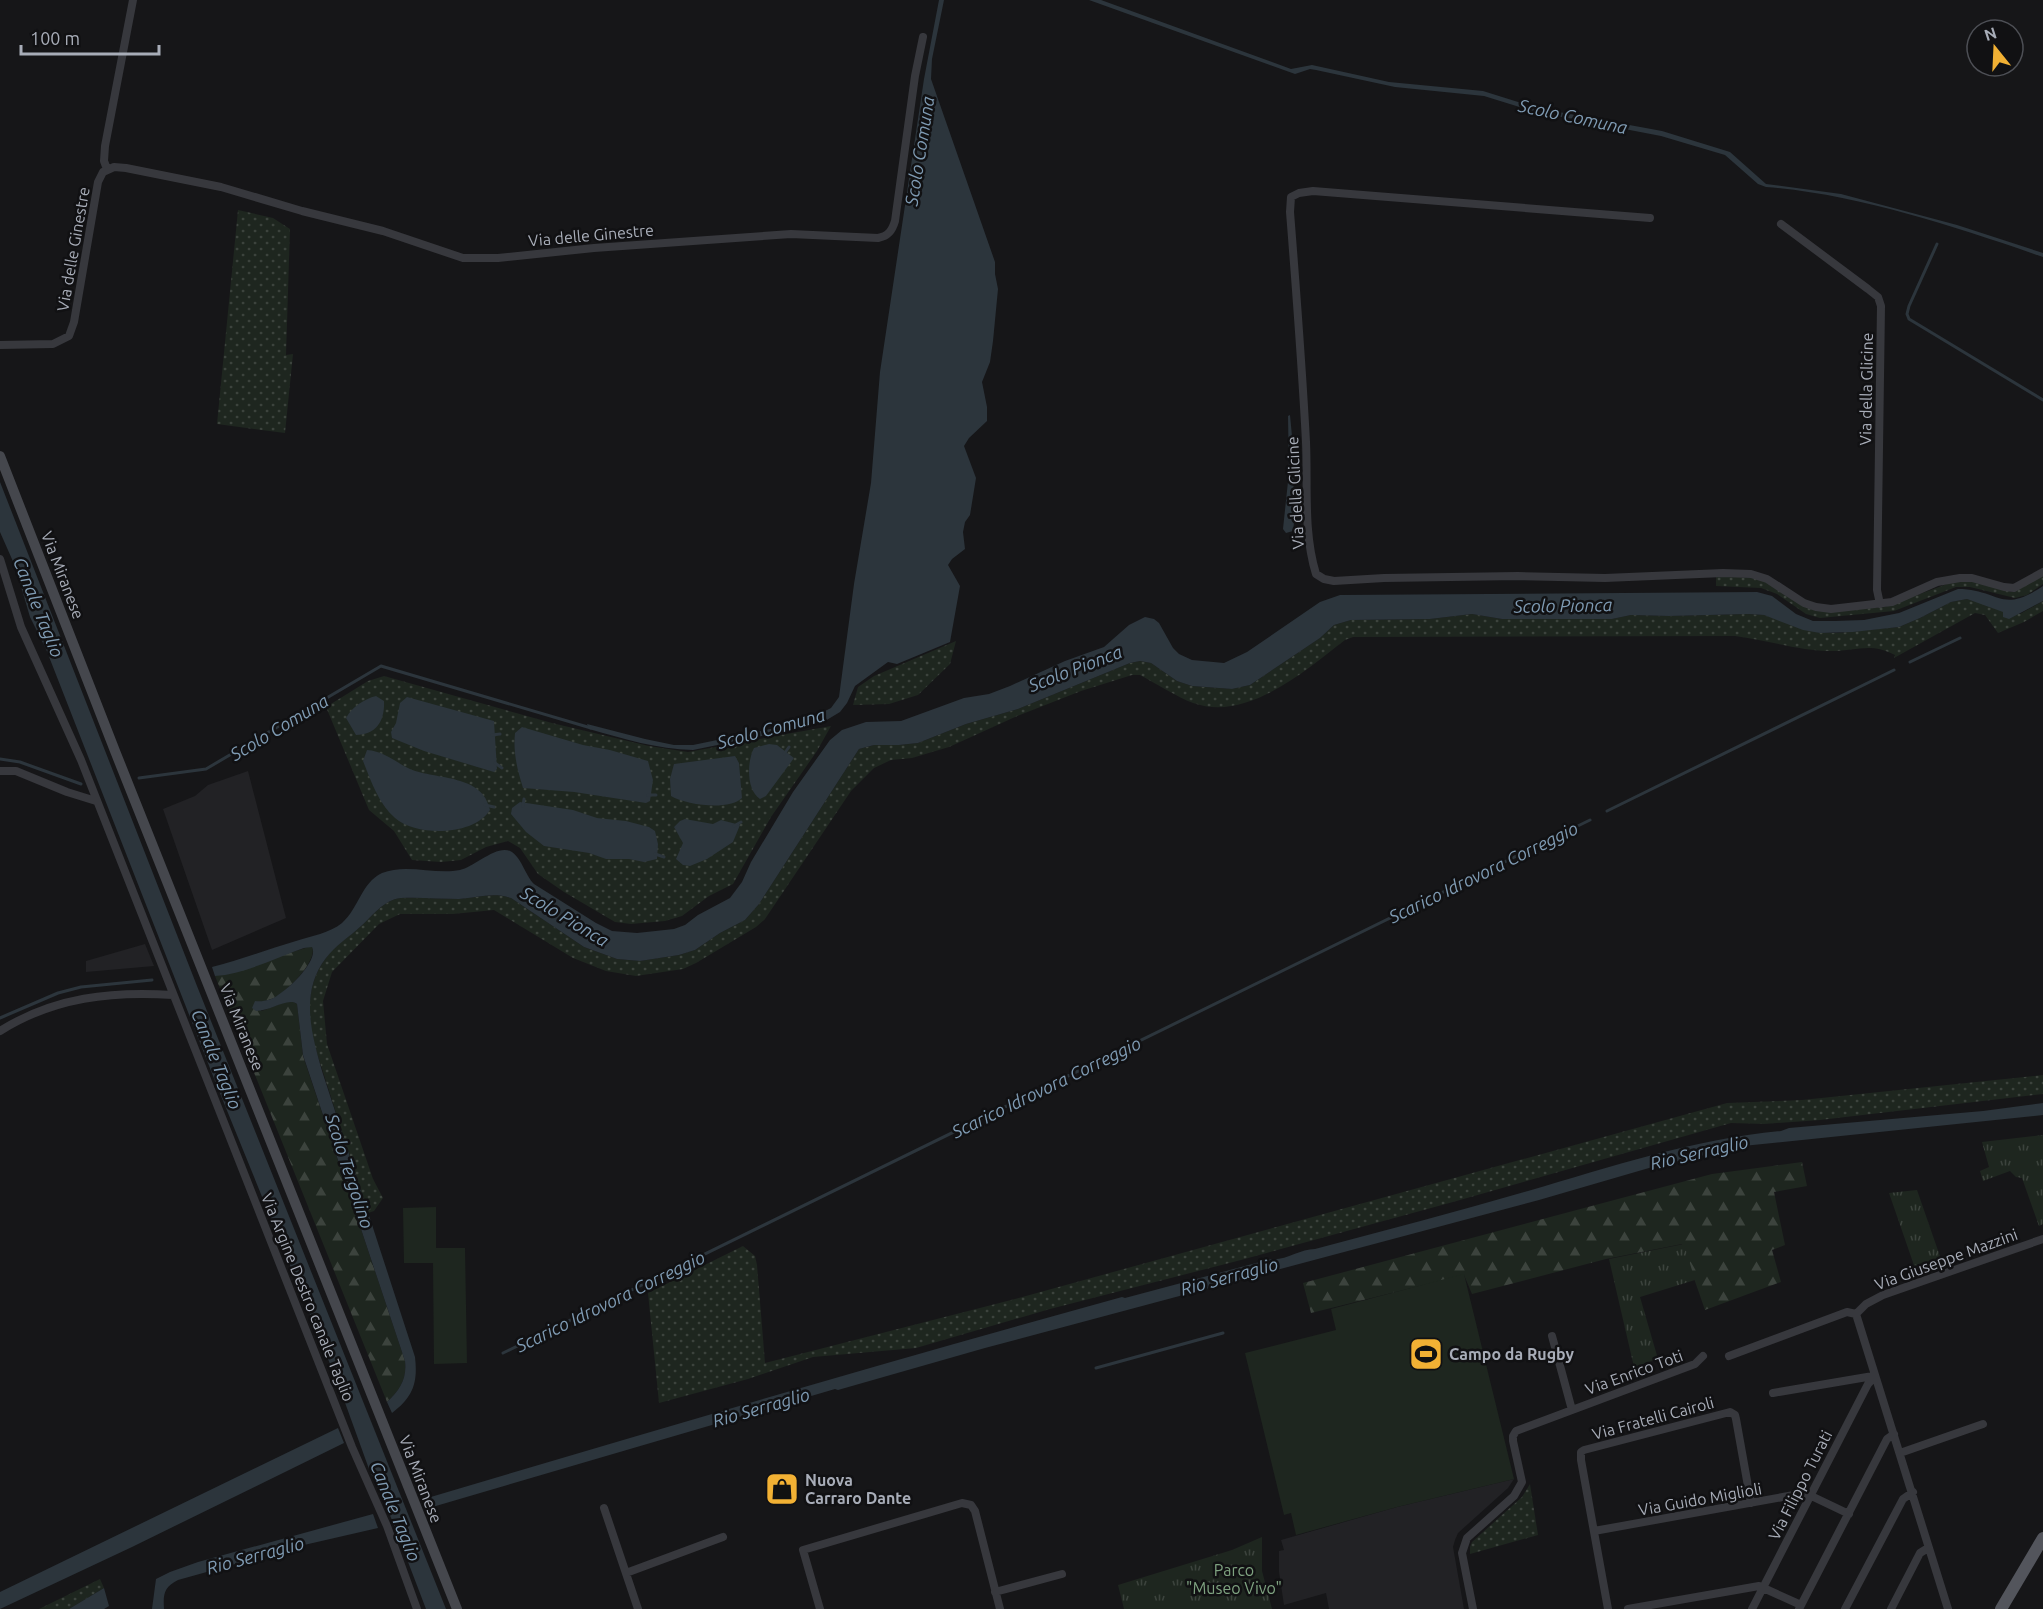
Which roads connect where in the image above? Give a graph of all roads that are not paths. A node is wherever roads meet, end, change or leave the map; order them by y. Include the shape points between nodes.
1 (133, 0) edge
2 (923, 37) dead end
3 (107, 169) junction
4 (1650, 218) dead end
5 (1781, 224) dead end
6 (0, 345) edge
7 (0, 456) edge
8 (0, 559) edge
9 (2043, 572) edge
10 (1880, 604) junction
11 (0, 771) edge
12 (96, 801) junction
13 (173, 995) junction
14 (0, 1031) edge
15 (2043, 1239) edge
16 (1856, 1314) junction
17 (1552, 1336) dead end
18 (1703, 1356) dead end
19 (1729, 1356) dead end
20 (1875, 1376) junction
21 (1773, 1393) dead end
22 (1572, 1410) junction
23 (1983, 1424) dead end
24 (1894, 1434) junction
25 (1900, 1453) junction
26 (1913, 1492) junction
27 (1810, 1494) junction
28 (1751, 1503) junction
29 (604, 1508) dead end
30 (1849, 1514) junction
31 (1594, 1531) junction
32 (723, 1537) dead end
33 (2043, 1538) edge
34 (1928, 1548) junction
35 (626, 1573) junction
36 (1062, 1574) dead end
37 (1764, 1586) junction
38 (995, 1592) junction
39 (1800, 1607) edge
40 (417, 1609) edge
41 (456, 1609) edge
42 (639, 1609) edge
43 (820, 1609) edge
44 (1000, 1609) edge
45 (1473, 1609) edge
46 (1608, 1609) edge
47 (1628, 1609) edge
48 (1752, 1609) edge
49 (1845, 1609) edge
50 (1891, 1609) edge
51 (1948, 1609) edge
52 (2001, 1609) edge

1 - 3 street, Via delle Ginestre via 105,146
2 - 3 street, Via delle Ginestre via 895,221 890,232 878,238 790,234 463,258 383,231 221,187 126,168
3 - 6 street, Via delle Ginestre via 98,182 75,322 69,336 53,344
4 - 10 street, Via della Glicine via 1313,191 1292,197 1308,527 1316,574 1334,581 1751,574 1816,607
5 - 10 street, Via della Glicine via 1878,297 1881,306 1877,590
7 - 41 main road, Via Miranese
8 - 12 street, Via Argine Destro canale Taglio via 21,627
9 - 10 street, Via della Glicine via 2014,588 1972,578 1949,579
11 - 12 street via 16,771
12 - 13 street, Via Argine Destro canale Taglio
13 - 14 street via 91,996 45,1010
13 - 40 street, Via Argine Destro canale Taglio via 385,1520
15 - 16 street, Via Giuseppe Mazzini via 1883,1295
16 - 19 street via 1847,1312
16 - 20 street
17 - 22 street, Via Enrico Toti
18 - 22 street, Via Enrico Toti via 1695,1364
20 - 21 street
20 - 24 street
20 - 27 street, Via Filippo Turati
22 - 45 street, Via Enrico Toti via 1516,1431 1513,1436 1522,1482 1514,1496 1463,1545
23 - 25 street
24 - 25 street
24 - 30 street via 1887,1439
25 - 26 street
26 - 34 street
26 - 49 street via 1903,1499
27 - 28 street, Via Guido Miglioli
27 - 30 street
27 - 37 street, Via Filippo Turati
28 - 31 street, Via Guido Miglioli
28 - 31 street, Via Fratelli Cairoli via 1736,1419 1733,1413 1724,1413 1581,1452
29 - 35 street
30 - 39 street
31 - 46 street
32 - 35 street
33 - 52 main road
34 - 50 street via 1920,1553
34 - 51 street
35 - 42 street
36 - 38 street
37 - 39 street
37 - 47 street
37 - 48 street, Via Filippo Turati
38 - 43 street via 975,1511 971,1505 962,1503 803,1550
38 - 44 street

